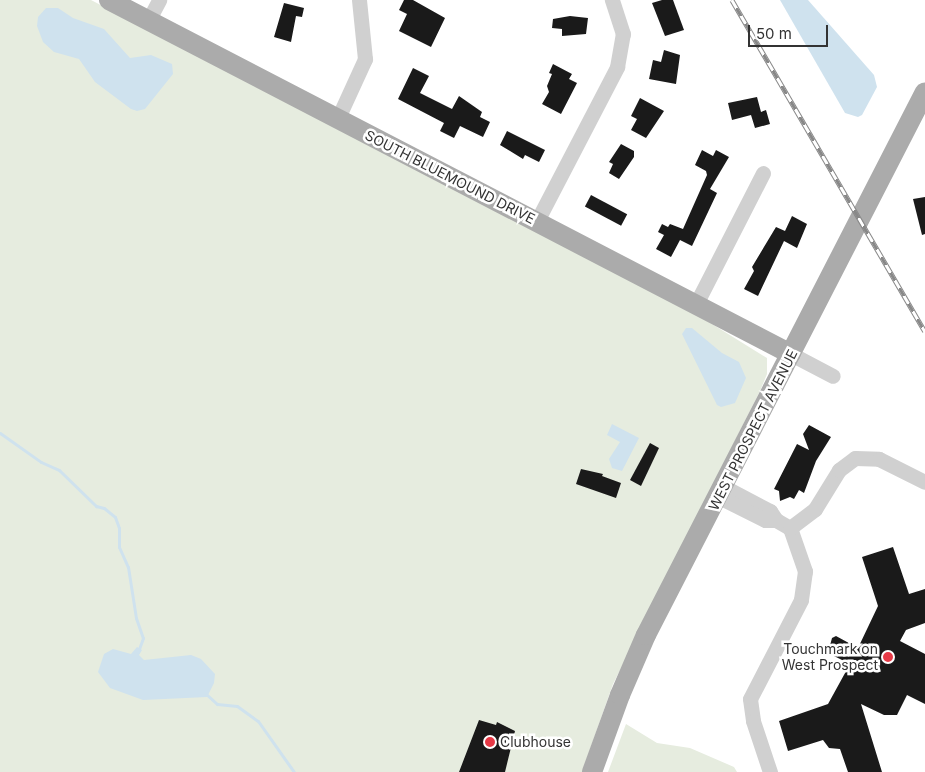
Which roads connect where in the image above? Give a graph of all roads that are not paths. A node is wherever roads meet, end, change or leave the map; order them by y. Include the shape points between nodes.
1 (109, 0) edge
2 (159, 0) edge
3 (359, 0) edge
4 (612, 0) edge
5 (148, 21) junction
6 (925, 92) edge
7 (338, 118) junction
8 (763, 173) dead end
9 (537, 222) junction
10 (696, 304) junction
11 (791, 354) junction
12 (833, 376) dead end
13 (925, 482) edge
14 (721, 492) junction
15 (790, 528) junction
16 (592, 772) edge
17 (770, 772) edge

1 - 5 main road, SOUTH BLUEMOUND DRIVE
2 - 5 street
3 - 7 street via 365,59
4 - 9 street via 624,34 617,67
5 - 7 main road, SOUTH BLUEMOUND DRIVE
6 - 11 main road, WEST PROSPECT AVENUE
7 - 9 main road, SOUTH BLUEMOUND DRIVE
8 - 10 street
9 - 10 main road, SOUTH BLUEMOUND DRIVE
10 - 11 main road, SOUTH BLUEMOUND DRIVE
11 - 12 street
11 - 14 main road, WEST PROSPECT AVENUE
13 - 15 street via 879,458 855,458 839,470 815,509
14 - 15 street via 770,511 776,520
14 - 16 main road, WEST PROSPECT AVENUE via 628,673
15 - 17 street via 805,571 805,586 801,600 750,699 753,721

